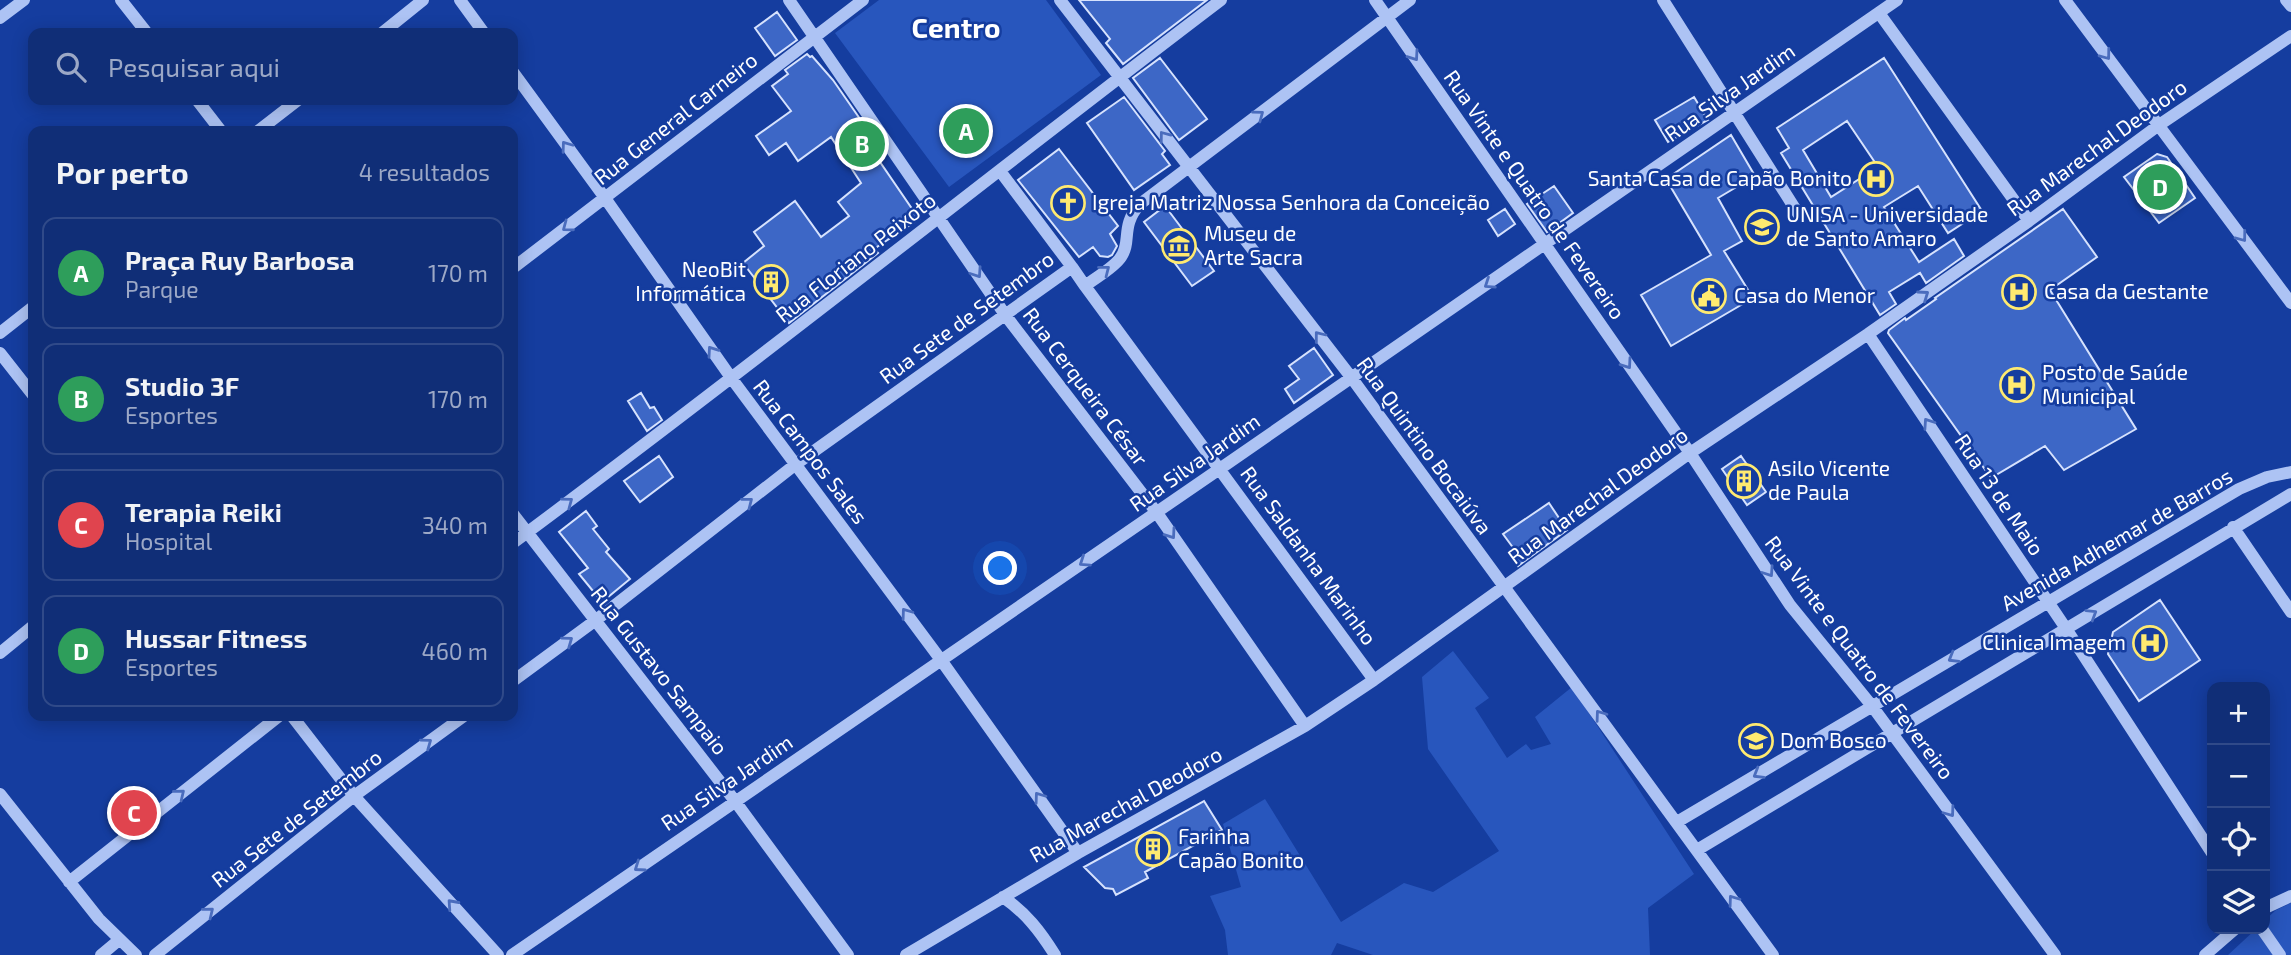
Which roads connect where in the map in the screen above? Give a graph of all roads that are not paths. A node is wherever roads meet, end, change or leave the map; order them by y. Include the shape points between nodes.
1 (23, 0) edge
2 (121, 0) edge
3 (423, 0) edge
4 (460, 0) edge
5 (789, 0) edge
6 (863, 0) edge
7 (1060, 0) edge
8 (1221, 0) edge
9 (1375, 0) edge
10 (1410, 0) edge
11 (1663, 0) edge
12 (1898, 0) edge
13 (2065, 0) edge
14 (2286, 0) edge
15 (2291, 6) edge
16 (1879, 13) junction
17 (1387, 17) junction
18 (0, 18) edge
19 (143, 28) edge
20 (388, 28) edge
21 (480, 28) edge
22 (816, 36) junction
23 (2291, 36) edge
24 (1119, 77) junction
25 (518, 79) edge
26 (201, 105) edge
27 (292, 105) edge
28 (1734, 115) junction
29 (2158, 125) junction
30 (217, 126) edge
31 (264, 126) edge
32 (1189, 169) junction
33 (1000, 171) junction
34 (605, 198) junction
35 (1799, 215) dead end
36 (938, 216) junction
37 (2029, 221) junction
38 (1545, 245) junction
39 (518, 264) edge
40 (1072, 267) junction
41 (1086, 286) junction
42 (2291, 303) edge
43 (28, 311) edge
44 (1006, 316) junction
45 (0, 333) edge
46 (1868, 334) junction
47 (0, 353) edge
48 (1351, 377) junction
49 (732, 379) junction
50 (28, 389) edge
51 (1690, 453) junction
52 (796, 464) junction
53 (1221, 468) junction
54 (2291, 472) edge
55 (2291, 494) edge
56 (1157, 513) junction
57 (518, 520) edge
58 (2233, 527) junction
59 (527, 532) junction
60 (518, 539) edge
61 (1505, 586) junction
62 (2048, 602) junction
63 (2291, 612) edge
64 (596, 620) junction
65 (28, 630) edge
66 (2067, 630) junction
67 (0, 653) edge
68 (941, 660) junction
69 (518, 677) edge
70 (1374, 680) junction
71 (1872, 706) junction
72 (273, 721) edge
73 (296, 721) edge
74 (457, 721) edge
75 (1305, 726) junction
76 (1892, 733) junction
77 (0, 794) edge
78 (354, 796) junction
79 (735, 801) junction
80 (1677, 822) junction
81 (2207, 845) edge
82 (1698, 850) junction
83 (1078, 853) junction
84 (69, 882) junction
85 (2291, 896) edge
86 (1003, 897) junction
87 (2270, 906) edge
88 (2229, 934) edge
89 (2265, 934) edge
90 (119, 940) junction
91 (101, 955) edge
92 (136, 955) edge
93 (155, 955) edge
94 (498, 955) edge
95 (512, 955) edge
96 (848, 955) edge
97 (906, 955) edge
98 (1055, 955) edge
99 (1773, 955) edge
100 (2055, 955) edge
101 (2206, 955) edge
102 (2280, 955) edge

1 - 18 street
2 - 19 street
3 - 20 street
4 - 21 street
5 - 22 street, Rua Cerqueira César
6 - 22 street, Rua General Carneiro
7 - 24 street, Rua Quintino Bocaiúva
8 - 24 street, Rua Floriano Peixoto
9 - 17 street, Rua Vinte e Quatro de Fevereiro
10 - 17 street
11 - 28 street
12 - 16 street, Rua Silva Jardim
13 -> 29 street
14 - 15 street
16 - 28 street, Rua Silva Jardim
16 - 37 street
32 -> 17 street
17 -> 38 street, Rua Vinte e Quatro de Fevereiro
22 - 34 street, Rua General Carneiro
22 - 36 street, Rua Cerqueira César
23 - 29 street, Rua Marechal Deodoro
32 -> 24 street, Rua Quintino Bocaiúva
24 - 33 street, Rua Floriano Peixoto
34 -> 25 street, Rua Campos Sales
26 - 30 street
27 - 31 street
28 - 35 street
28 - 38 street, Rua Silva Jardim
29 - 37 street, Rua Marechal Deodoro
29 -> 42 street
41 -> 32 street via 1121,257 1132,213
48 -> 32 street, Rua Quintino Bocaiúva
33 - 36 street, Rua Floriano Peixoto
33 - 40 street
34 -> 39 street, Rua General Carneiro
49 -> 34 street, Rua Campos Sales
36 -> 44 street, Rua Cerqueira César
36 - 49 street, Rua Floriano Peixoto
46 -> 37 street, Rua Marechal Deodoro
38 -> 48 street, Rua Silva Jardim
38 -> 51 street, Rua Vinte e Quatro de Fevereiro
40 - 41 street, Rua Sete de Setembro
40 - 44 street, Rua Sete de Setembro
41 - 53 street, Rua Saldanha Marinho
43 - 45 street
44 - 52 street, Rua Sete de Setembro
44 - 56 street, Rua Cerqueira César
46 - 51 street, Rua Marechal Deodoro
62 -> 46 street, Rua 13 de Maio
47 - 50 street
48 - 53 street, Rua Silva Jardim
48 - 61 street, Rua Quintino Bocaiúva
49 - 52 street, Rua Campos Sales
59 -> 49 street, Rua Floriano Peixoto
51 - 61 street, Rua Marechal Deodoro
51 -> 71 street, Rua Vinte e Quatro de Fevereiro via 1790,604
64 -> 52 street, Rua Sete de Setembro
68 -> 52 street, Rua Campos Sales
53 - 56 street, Rua Silva Jardim
53 - 70 street, Rua Saldanha Marinho
54 - 62 street, Avenida Adhemar de Barros via 2239,489
55 - 58 street
56 -> 68 street, Rua Silva Jardim
56 -> 75 street, Rua Cerqueira César
57 - 59 street, Rua Gustavo Sampaio
58 - 63 street
66 -> 58 street
59 - 60 street, Rua Floriano Peixoto
59 - 64 street, Rua Gustavo Sampaio
61 - 70 street, Rua Marechal Deodoro
80 -> 61 street, Rua Quintino Bocaiúva
62 - 66 street, Rua 13 de Maio
62 -> 71 street, Avenida Adhemar de Barros
69 -> 64 street, Rua Sete de Setembro
64 - 79 street, Rua Gustavo Sampaio
65 - 67 street
66 - 76 street
66 - 81 street, Rua 13 de Maio
68 - 79 street, Rua Silva Jardim
83 -> 68 street, Rua Campos Sales
70 - 75 street, Rua Marechal Deodoro
71 - 76 street, Rua Vinte e Quatro de Fevereiro
71 -> 80 street, Avenida Adhemar de Barros
84 -> 72 street
73 - 78 street
78 -> 74 street, Rua Sete de Setembro
75 - 83 street, Rua Marechal Deodoro
76 - 82 street
76 -> 100 street, Rua Vinte e Quatro de Fevereiro
77 - 84 street
93 -> 78 street, Rua Sete de Setembro
94 -> 78 street
79 -> 95 street, Rua Silva Jardim
79 - 96 street, Rua Gustavo Sampaio
80 - 82 street, Rua Quintino Bocaiúva
99 -> 82 street, Rua Quintino Bocaiúva
83 - 86 street, Rua Marechal Deodoro
84 - 90 street
85 - 87 street
86 - 97 street, Rua Marechal Deodoro
86 - 98 street via 1041,932
88 - 101 street
89 - 102 street
90 - 91 street
90 - 92 street

